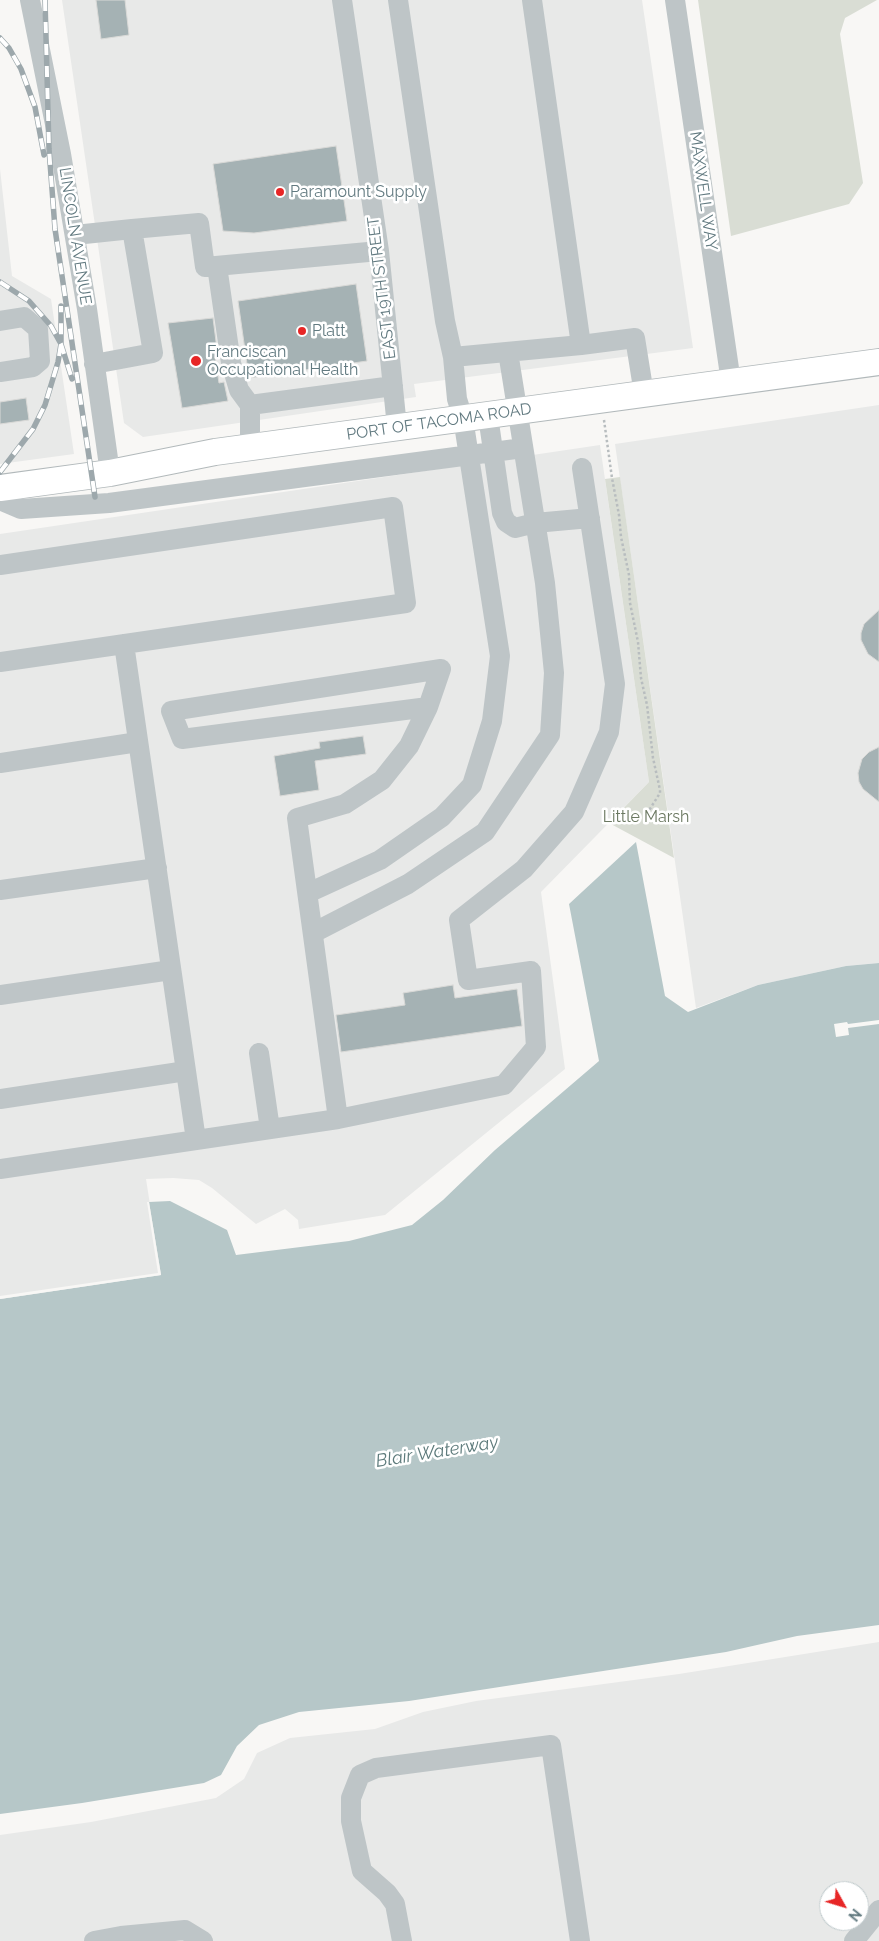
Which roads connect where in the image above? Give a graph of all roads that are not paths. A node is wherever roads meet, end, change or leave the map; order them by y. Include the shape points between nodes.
1 (30, 0) edge
2 (342, 0) edge
3 (398, 0) edge
4 (532, 0) edge
5 (675, 0) edge
6 (132, 229) junction
7 (75, 235) junction
8 (379, 251) junction
9 (217, 266) junction
10 (0, 321) edge
11 (581, 345) junction
12 (508, 352) junction
13 (453, 357) junction
14 (879, 362) edge
15 (94, 364) junction
16 (0, 372) edge
17 (731, 382) junction
18 (393, 386) junction
19 (644, 394) junction
20 (250, 405) junction
21 (517, 411) junction
22 (476, 417) junction
23 (397, 427) junction
24 (250, 447) junction
25 (523, 448) junction
26 (493, 453) junction
27 (468, 456) junction
28 (582, 468) dead end
29 (110, 473) junction
30 (0, 488) edge
31 (0, 500) edge
32 (590, 518) junction
33 (535, 524) junction
34 (0, 565) edge
35 (124, 644) junction
36 (0, 662) edge
37 (428, 707) junction
38 (138, 742) junction
39 (0, 764) edge
40 (157, 868) junction
41 (0, 890) edge
42 (308, 893) junction
43 (313, 933) junction
44 (171, 970) junction
45 (0, 996) edge
46 (259, 1053) dead end
47 (186, 1072) junction
48 (0, 1098) edge
49 (338, 1119) junction
50 (270, 1129) junction
51 (196, 1140) junction
52 (0, 1169) edge
53 (879, 1910) edge
54 (94, 1941) edge
55 (203, 1941) edge
56 (402, 1941) edge
57 (580, 1941) edge
58 (854, 1941) edge

1 - 7 street, LINCOLN AVENUE
2 - 8 street, EAST 19TH STREET
3 - 13 street
4 - 11 street
5 - 17 street, MAXWELL WAY
6 - 7 street
6 - 9 street via 199,223 205,267
6 - 15 street via 153,353
7 - 15 street, LINCOLN AVENUE
8 - 9 street
8 - 18 street, EAST 19TH STREET
9 - 20 street via 231,363 239,390
10 - 16 street via 24,317 38,329 40,362 33,367
11 - 12 street
11 - 19 street via 635,338
12 - 13 street
12 - 21 street
13 - 22 street via 457,399
14 - 17 main road, PORT OF TACOMA ROAD
15 - 29 street, LINCOLN AVENUE
17 - 19 main road, PORT OF TACOMA ROAD
18 - 20 street
18 - 23 street, EAST 19TH STREET
19 - 21 main road, PORT OF TACOMA ROAD
20 - 24 street
21 - 22 main road, PORT OF TACOMA ROAD
21 - 25 street
22 - 23 main road, PORT OF TACOMA ROAD
22 - 26 street
22 - 27 street
23 - 24 main road, PORT OF TACOMA ROAD
24 - 29 main road, PORT OF TACOMA ROAD
25 - 26 street
25 - 33 street
26 - 27 street
26 - 33 street via 506,522 515,528
27 - 31 street via 109,503 21,509
27 - 42 street via 500,656 492,721 472,785 442,818 380,860
28 - 32 street
29 - 30 main road, PORT OF TACOMA ROAD
32 - 33 street
32 - 49 street via 615,684 609,732 574,812 524,870 459,920 468,980 531,971 536,1047 504,1085
33 - 43 street via 554,673 550,735 485,832 408,884
34 - 35 street via 392,508 406,603
35 - 36 street
35 - 38 street
37 - 37 street via 442,669 171,711 182,739
37 - 42 street via 409,746 382,780 345,804 297,818
38 - 39 street
38 - 40 street
40 - 41 street
40 - 44 street
42 - 43 street
43 - 49 street
44 - 45 street
44 - 47 street
46 - 50 street
47 - 48 street
47 - 51 street
49 - 50 street
50 - 51 street
51 - 52 street
53 - 58 street
54 - 55 street via 184,1930
56 - 57 street via 396,1904 362,1870 351,1821 351,1798 360,1775 376,1768 551,1745

